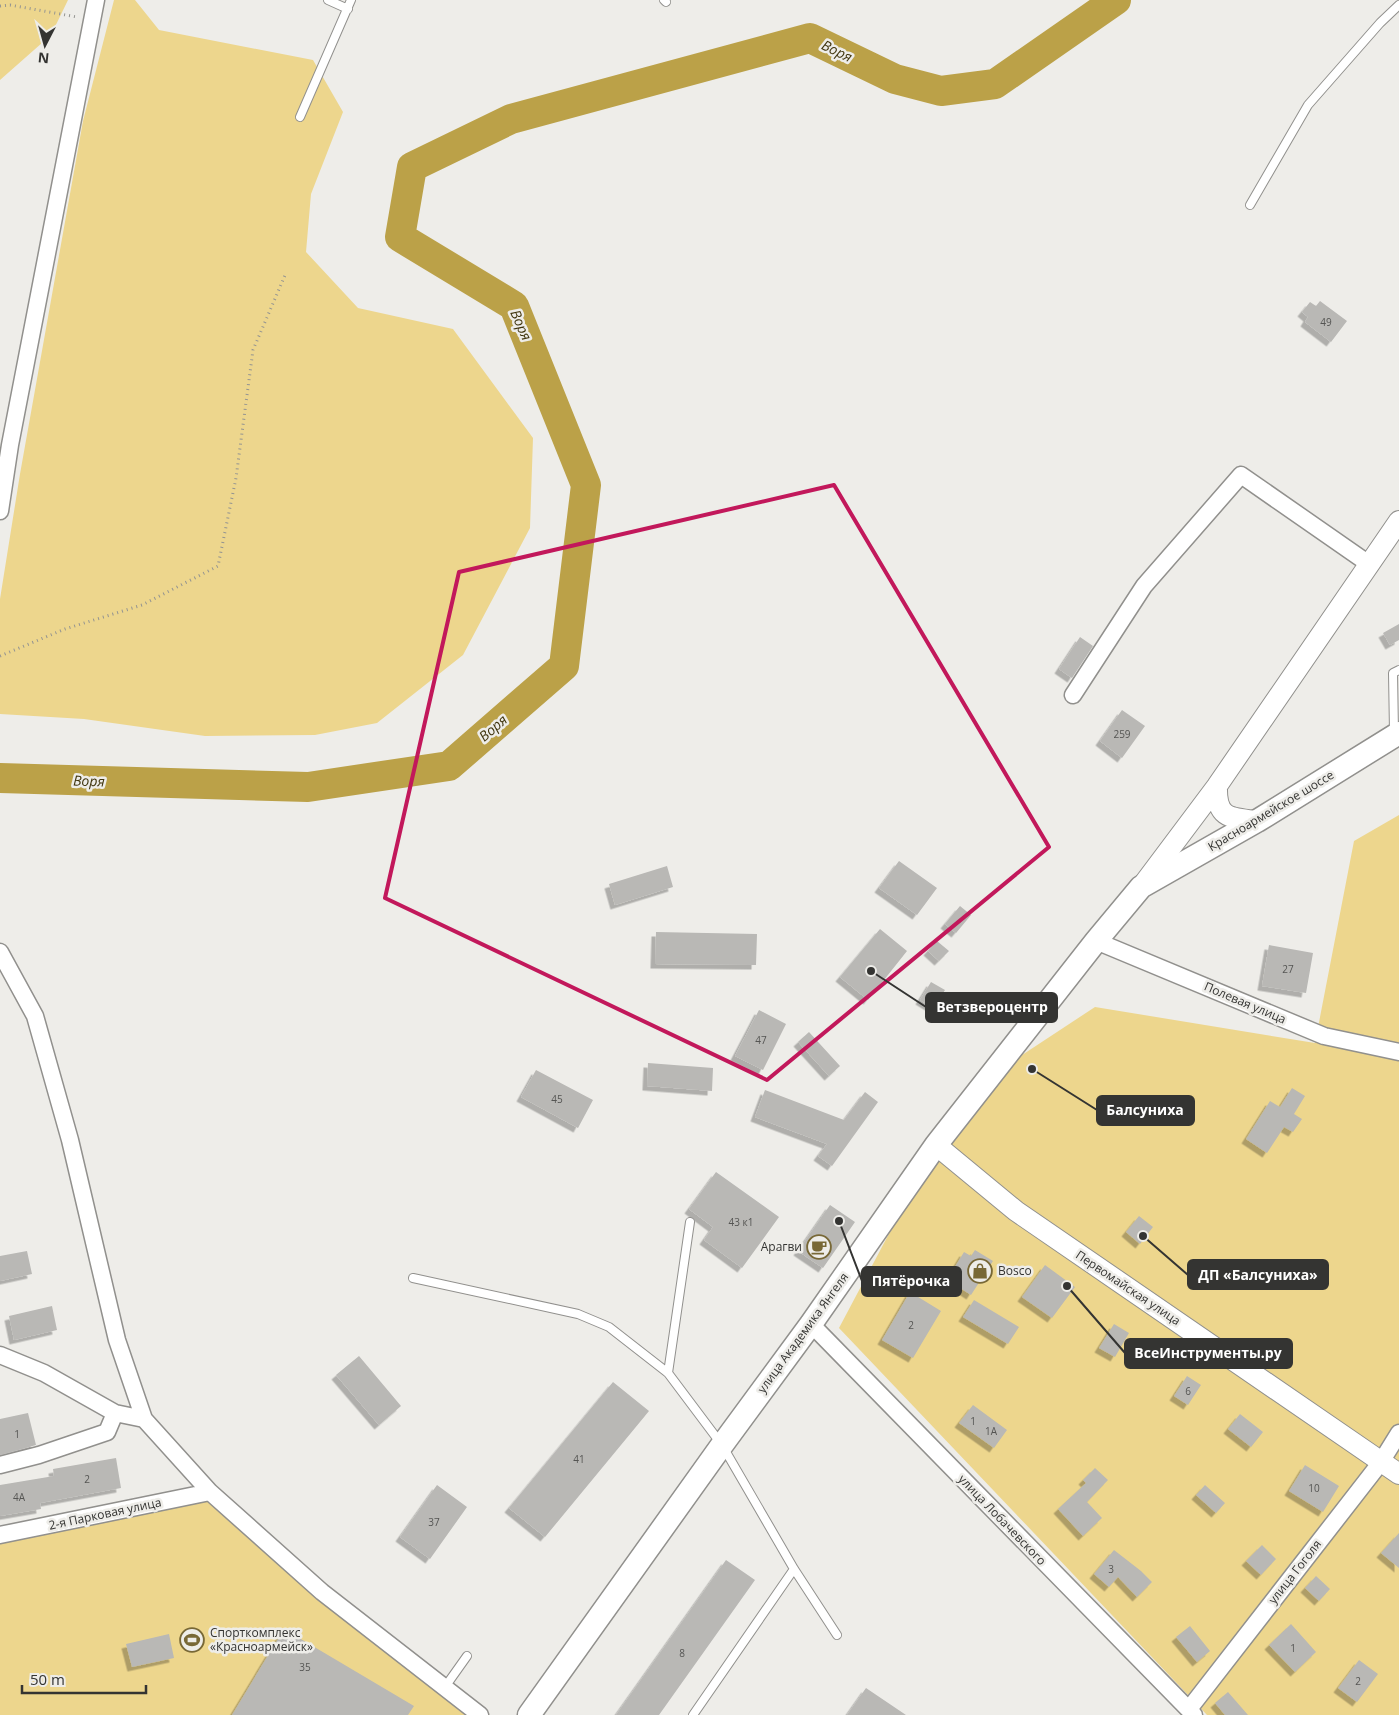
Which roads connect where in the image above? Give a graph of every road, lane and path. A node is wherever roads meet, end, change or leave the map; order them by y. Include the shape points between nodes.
1 (96, 0) edge
2 (328, 0) edge
3 (351, 0) edge
4 (1399, 5) edge
5 (0, 6) edge
6 (348, 9) junction
7 (92, 20) junction
8 (300, 117) dead end
9 (1250, 205) dead end
10 (286, 272) dead end
11 (0, 511) edge
12 (1399, 520) edge
13 (1369, 564) junction
14 (0, 656) edge
15 (1399, 670) edge
16 (1073, 695) dead end
17 (1397, 734) edge
18 (1217, 786) junction
19 (1257, 822) junction
20 (1141, 887) junction
21 (1096, 941) junction
22 (0, 952) edge
23 (1399, 1052) edge
24 (936, 1144) junction
25 (690, 1222) dead end
26 (413, 1278) dead end
27 (811, 1324) junction
28 (0, 1355) edge
29 (668, 1373) junction
30 (115, 1413) junction
31 (144, 1419) junction
32 (1399, 1433) edge
33 (722, 1445) junction
34 (1381, 1462) junction
35 (0, 1464) edge
36 (1399, 1474) edge
37 (210, 1492) junction
38 (0, 1535) edge
39 (794, 1569) junction
40 (838, 1635) dead end
41 (468, 1656) dead end
42 (445, 1687) junction
43 (1191, 1712) edge
44 (480, 1715) edge
45 (530, 1715) edge
46 (693, 1715) edge

1 - 7 street
2 - 6 lane
3 - 6 lane
4 - 9 lane via 1308,105
5 - 7 path
6 - 8 lane
7 - 11 street
10 - 14 path via 253,350 236,478 218,566 142,605 65,629
12 - 13 street
13 - 16 street via 1241,475 1144,586
13 - 18 street
15 - 17 lane via 1393,673
17 - 19 main road, Красноармейское шоссе
18 - 19 street via 1219,808 1228,816
18 - 20 street
19 - 20 main road, Красноармейское шоссе
20 - 21 main road, улица Академика Янгеля
21 - 23 street, Полевая улица via 1324,1036
21 - 24 main road, улица Академика Янгеля
22 - 31 street via 35,1016 70,1140 117,1340
24 - 27 main road, улица Академика Янгеля
24 - 34 street, Первомайская улица via 1016,1211
25 - 29 lane
26 - 29 lane via 578,1314 609,1326
27 - 33 main road, улица Академика Янгеля
27 - 43 street, улица Лобачевского
28 - 30 street via 44,1373
29 - 33 lane
30 - 31 street
30 - 35 street via 107,1432
31 - 37 street
32 - 34 street, улица Гоголя
33 - 39 lane
33 - 45 main road, улица Академика Янгеля
34 - 36 street, Первомайская улица
34 - 43 street, улица Гоголя
37 - 38 street, 2-я Парковая улица
37 - 42 street via 322,1592
39 - 40 lane
39 - 46 lane
41 - 42 lane
42 - 44 street

